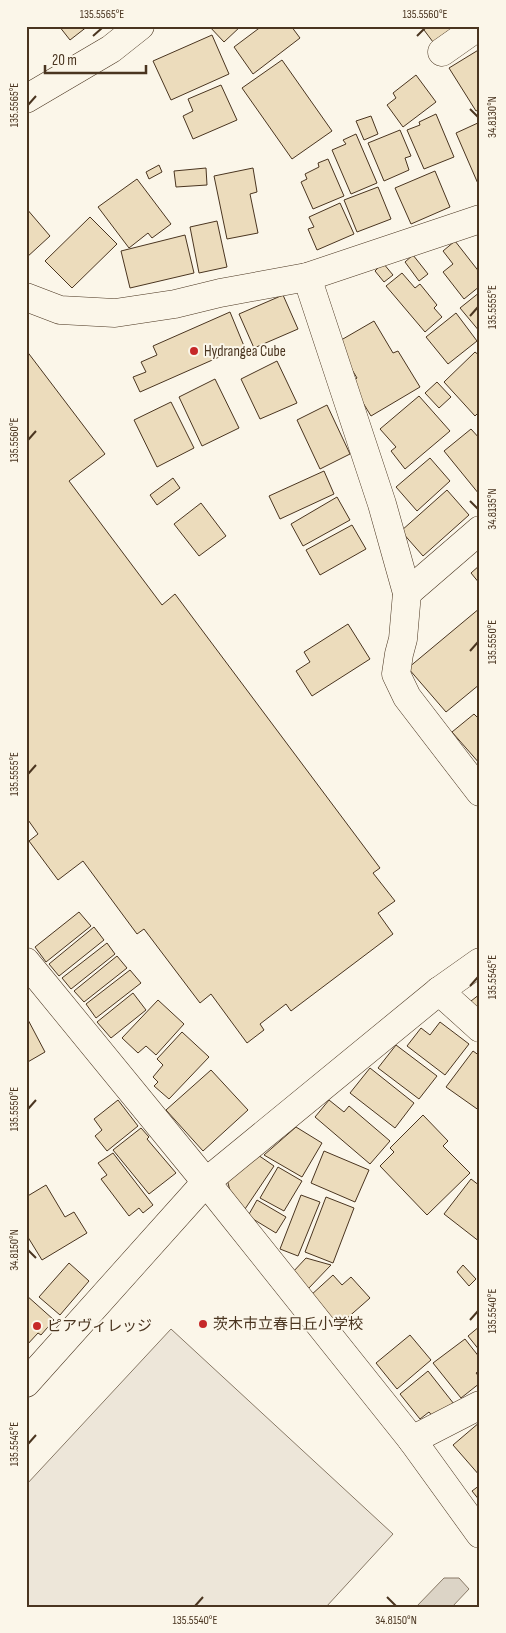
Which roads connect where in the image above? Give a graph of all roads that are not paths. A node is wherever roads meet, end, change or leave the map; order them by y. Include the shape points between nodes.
1 (140, 26) edge
2 (479, 26) edge
3 (442, 52) dead end
4 (26, 99) edge
5 (480, 219) edge
6 (308, 277) junction
7 (26, 297) edge
8 (480, 530) edge
9 (407, 593) junction
10 (479, 790) edge
11 (26, 962) edge
12 (480, 962) edge
13 (35, 989) edge
14 (439, 990) junction
15 (480, 1028) edge
16 (206, 1182) junction
17 (26, 1383) edge
18 (480, 1405) edge
19 (412, 1440) junction
20 (480, 1534) edge

1 - 4 street via 111,49
2 - 3 street
5 - 6 street
6 - 7 street via 115,313 60,310
6 - 9 street via 382,504
8 - 9 street
9 - 10 street via 396,674 407,697
11 - 13 street
12 - 14 street
13 - 16 street
14 - 15 street
14 - 16 street
16 - 17 street
16 - 19 street
18 - 19 street
19 - 20 street

